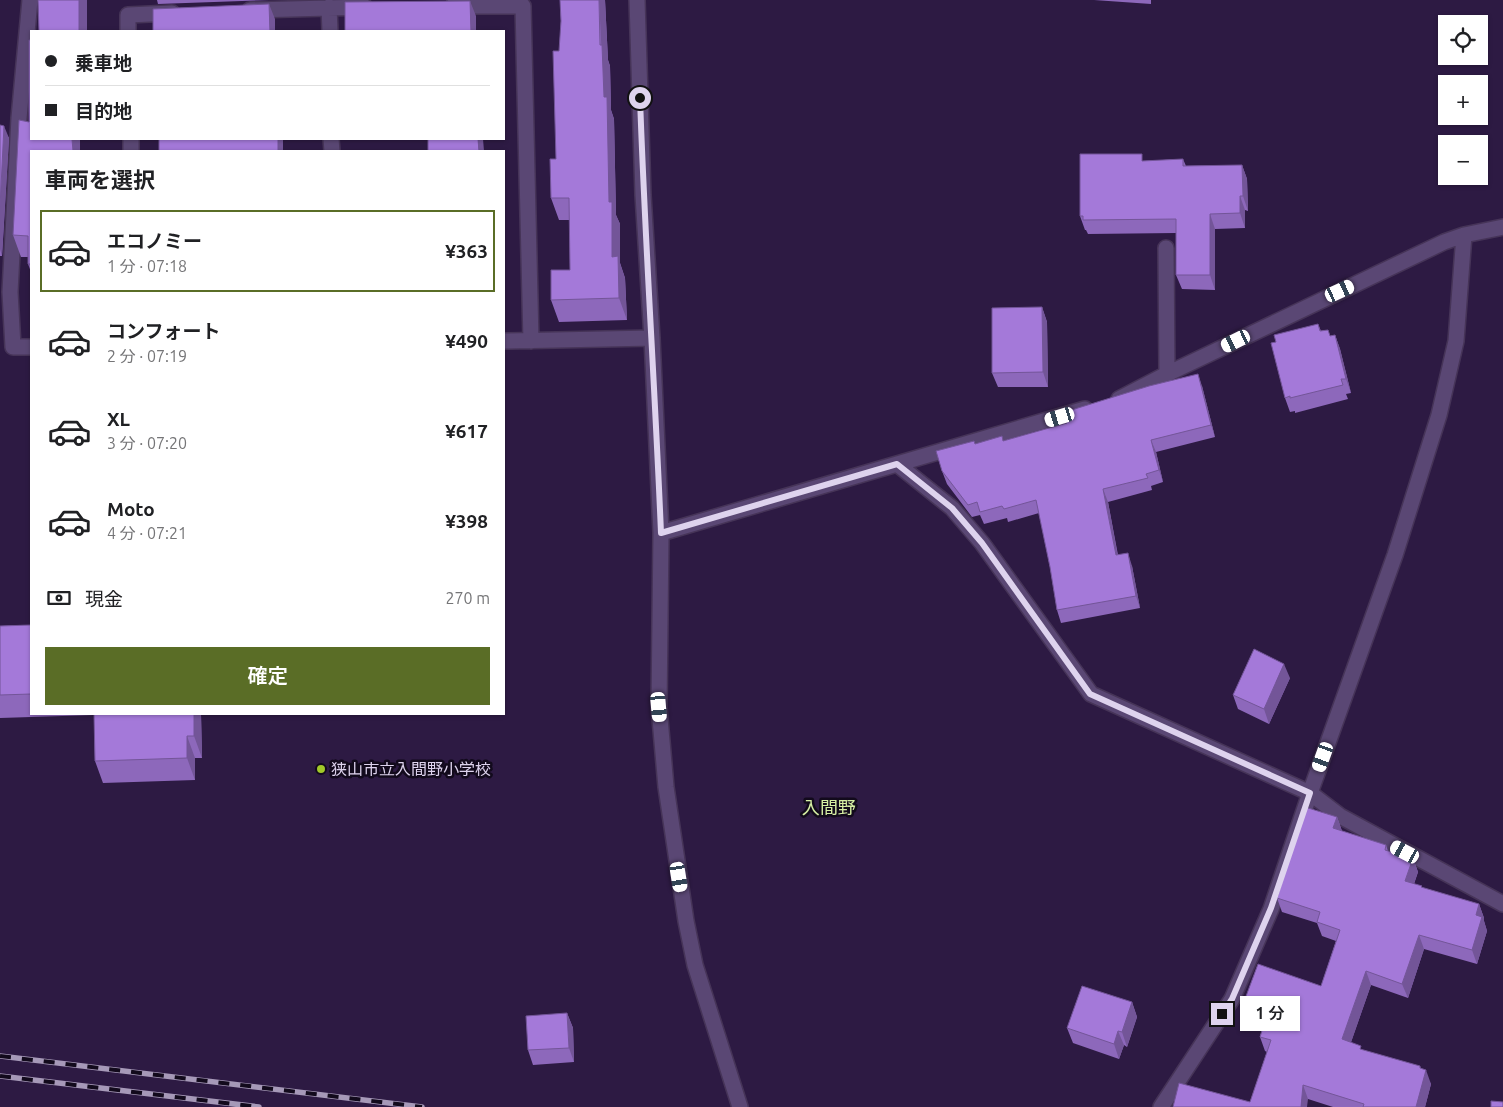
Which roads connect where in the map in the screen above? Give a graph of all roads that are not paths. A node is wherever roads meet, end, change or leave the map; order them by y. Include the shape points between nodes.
1 (30, 0) edge
2 (637, 0) edge
3 (436, 6) edge
4 (329, 7) junction
5 (378, 7) edge
6 (233, 11) edge
7 (186, 12) edge
8 (128, 30) edge
9 (330, 30) edge
10 (1503, 227) edge
11 (1464, 235) junction
12 (1166, 248) dead end
13 (5, 291) edge
14 (652, 338) junction
15 (505, 341) edge
16 (531, 341) junction
17 (30, 347) edge
18 (1167, 374) junction
19 (897, 464) junction
20 (661, 533) junction
21 (1310, 793) junction
22 (1503, 904) edge
23 (740, 1107) edge
24 (1161, 1107) edge

1 - 13 street
2 - 14 street via 643,195
3 - 16 street via 523,6
4 - 5 street
4 - 6 street
4 - 9 street
7 - 8 street via 128,15
10 - 11 street
11 - 18 street
11 - 21 street via 1456,341 1439,415 1395,555
12 - 18 street
13 - 17 street via 13,347
14 - 16 street
14 - 20 street
15 - 16 street
18 - 19 street via 1121,398
19 - 20 street
19 - 21 street via 952,508 982,543 1090,694
20 - 23 street via 659,707 666,787 695,965
21 - 22 street via 1340,816
21 - 24 street via 1271,908 1232,999

